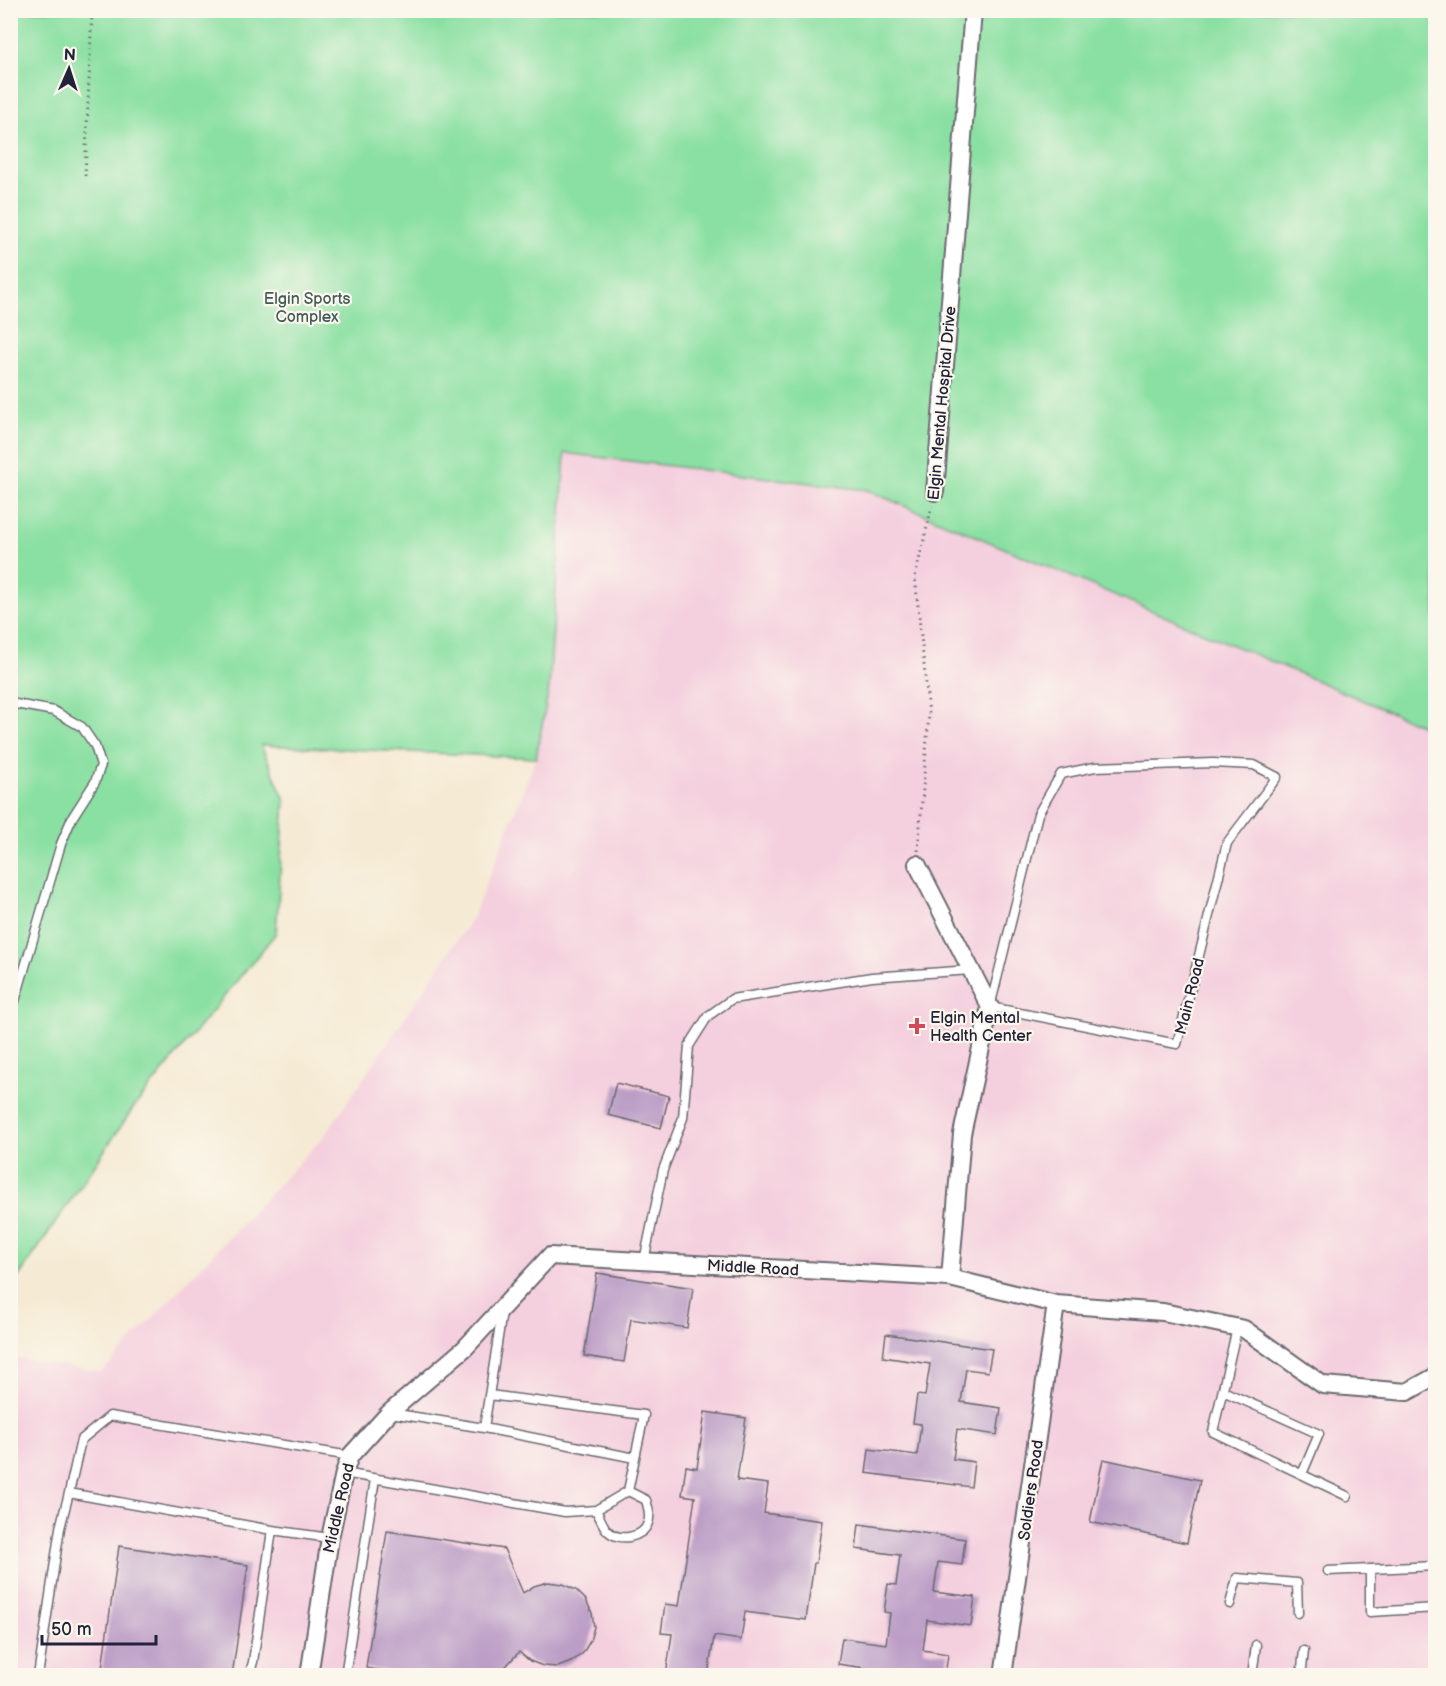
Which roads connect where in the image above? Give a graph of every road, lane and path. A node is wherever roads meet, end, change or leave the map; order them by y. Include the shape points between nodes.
1 (92, 10) edge
2 (973, 10) edge
3 (86, 177) dead end
4 (935, 492) joint
5 (10, 703) edge
6 (917, 864) joint
7 (971, 970) junction
8 (990, 1007) junction
9 (10, 1018) edge
10 (644, 1261) junction
11 (950, 1278) junction
12 (1056, 1304) junction
13 (502, 1308) junction
14 (1237, 1328) junction
15 (1436, 1376) edge
16 (1223, 1391) junction
17 (489, 1395) junction
18 (389, 1413) junction
19 (484, 1428) junction
20 (350, 1456) junction
21 (635, 1458) junction
22 (344, 1473) junction
23 (1302, 1474) junction
24 (375, 1479) junction
25 (628, 1491) junction
26 (69, 1493) junction
27 (1347, 1496) dead end
28 (596, 1510) junction
29 (272, 1530) junction
30 (330, 1538) junction
31 (1436, 1566) edge
32 (1370, 1569) junction
33 (1328, 1571) dead end
34 (1230, 1604) dead end
35 (1436, 1608) edge
36 (1298, 1613) dead end
37 (1256, 1645) dead end
38 (1304, 1652) dead end
39 (38, 1676) edge
40 (249, 1676) edge
41 (309, 1676) edge
42 (345, 1676) edge
43 (1003, 1676) edge
44 (1252, 1676) edge
45 (1301, 1676) edge

1 - 3 path
2 - 4 street, Elgin Mental Hospital Drive
4 - 6 path, Elgin Mental Hospital Drive via 915,577 929,714
5 - 9 lane via 54,711 82,727 101,765 61,844
6 - 7 street
7 - 8 street
7 - 10 lane via 872,977 732,999 708,1016 689,1046 683,1118 663,1170
8 - 8 lane, Main Road via 1177,1044 1227,843 1277,777 1254,765 1213,763 1095,767 1061,774 1038,814
8 - 11 street via 962,1134
10 - 11 street, Middle Road
10 - 13 street, Middle Road via 550,1256
11 - 12 street, Middle Road
12 - 14 street, Middle Road via 1163,1312
12 - 43 street, Soldiers Road
13 - 17 lane
13 - 18 street, Middle Road via 465,1348
14 - 15 street, Middle Road via 1244,1329 1323,1385 1407,1392
14 - 16 lane
16 - 23 lane via 1213,1432
16 - 23 lane via 1319,1434
17 - 19 lane
17 - 21 lane via 644,1415
18 - 19 lane
18 - 20 street, Middle Road
19 - 21 lane
20 - 22 street, Middle Road
20 - 26 lane via 110,1416 81,1440
21 - 25 lane
22 - 24 lane
22 - 30 street, Middle Road
23 - 27 lane
24 - 28 lane via 565,1512
24 - 42 lane
25 - 28 lane
25 - 28 lane via 646,1500 650,1514 648,1526 638,1535 622,1538 608,1532
26 - 29 lane
26 - 39 lane via 60,1528
29 - 30 lane
29 - 40 lane
30 - 41 street, Middle Road
31 - 32 lane
32 - 33 lane
32 - 35 lane via 1370,1612
34 - 36 lane via 1237,1578 1298,1583
37 - 44 lane
38 - 45 lane

